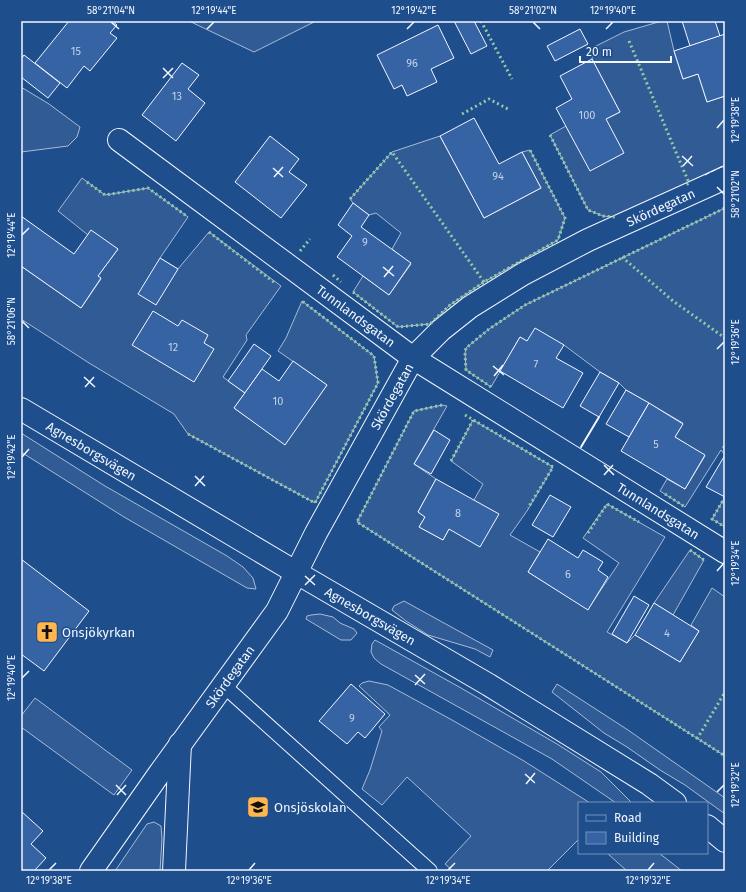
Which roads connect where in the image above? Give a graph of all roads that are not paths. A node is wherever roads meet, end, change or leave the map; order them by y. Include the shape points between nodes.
1 (119, 140) dead end
2 (725, 178) edge
3 (413, 358) junction
4 (21, 409) edge
5 (725, 552) edge
6 (297, 573) junction
7 (223, 685) junction
8 (180, 744) junction
9 (674, 802) edge
10 (708, 827) edge
11 (725, 841) edge
12 (91, 871) edge
13 (174, 871) edge
14 (430, 871) edge

1 - 3 street, Tunnlandsgatan
2 - 3 street, Skördegatan via 588,240 523,274 470,307 441,330
3 - 5 street, Tunnlandsgatan
3 - 6 street, Skördegatan via 316,533
4 - 6 street, Agnesborgsvägen
6 - 7 street, Skördegatan via 277,611
6 - 9 street, Agnesborgsvägen via 489,685 649,784
7 - 8 street, Skördegatan
7 - 14 lane
8 - 12 street, Skördegatan
8 - 13 street
10 - 11 street

